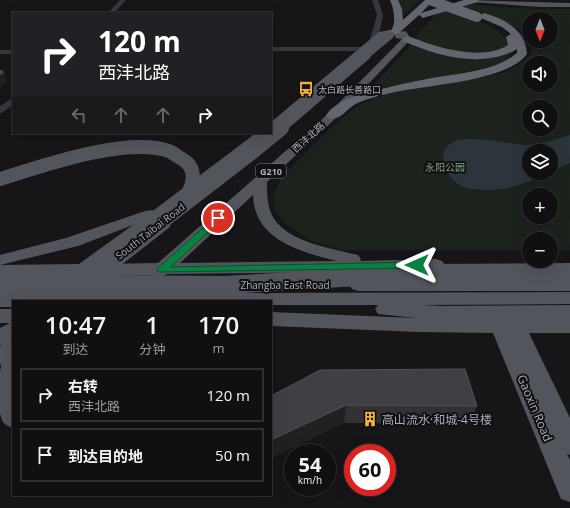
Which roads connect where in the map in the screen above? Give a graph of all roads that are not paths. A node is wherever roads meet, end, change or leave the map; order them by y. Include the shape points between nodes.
1 (123, 0) edge
2 (375, 0) edge
3 (394, 0) edge
4 (430, 0) edge
5 (438, 0) edge
6 (471, 0) edge
7 (475, 0) edge
8 (519, 1) edge
9 (570, 1) edge
10 (570, 5) edge
11 (112, 12) edge
12 (424, 15) junction
13 (481, 16) junction
14 (399, 34) junction
15 (374, 40) junction
16 (0, 49) edge
17 (12, 49) edge
18 (272, 51) edge
19 (362, 51) junction
20 (0, 52) edge
21 (12, 52) edge
22 (12, 102) edge
23 (0, 111) edge
24 (333, 115) junction
25 (272, 127) edge
26 (263, 134) edge
27 (0, 179) edge
28 (260, 181) junction
29 (173, 208) junction
30 (0, 260) edge
31 (570, 264) edge
32 (377, 265) junction
33 (162, 270) junction
34 (0, 271) edge
35 (82, 271) junction
36 (570, 272) edge
37 (0, 282) edge
38 (570, 284) edge
39 (229, 292) junction
40 (0, 298) edge
41 (178, 298) junction
42 (570, 298) edge
43 (40, 300) edge
44 (56, 300) edge
45 (78, 300) edge
46 (123, 300) edge
47 (193, 300) edge
48 (265, 300) edge
49 (272, 301) edge
50 (570, 312) edge
51 (0, 316) edge
52 (12, 318) edge
53 (12, 319) edge
54 (272, 319) edge
55 (329, 322) junction
56 (508, 326) junction
57 (570, 326) edge
58 (0, 328) edge
59 (272, 328) edge
60 (12, 330) edge
61 (0, 338) edge
62 (12, 349) edge
63 (0, 357) edge
64 (12, 372) edge
65 (12, 385) edge
66 (0, 394) edge
67 (12, 401) edge
68 (0, 407) edge
69 (12, 411) edge
70 (570, 444) edge
71 (570, 490) edge

1 - 11 street
2 - 15 street via 380,7 381,20
3 - 14 highway via 398,9
4 - 13 highway, bridge
4 - 14 highway
5 - 12 highway
5 - 13 highway, bridge
6 - 7 main road
7 - 8 main road
7 - 12 highway
8 - 9 main road
8 - 10 main road
12 - 14 highway
13 - 14 highway via 500,27 513,40 514,46 510,50 501,53 461,55 428,48
13 - 24 highway via 513,30 522,41 522,54 514,61 488,72 380,92 350,102
14 - 15 main road via 382,34
14 - 24 main road, 西沣北路 / G210
14 - 29 main road, South Taibai Road, bridge via 253,152
14 - 45 main road, South Taibai Road, bridge via 256,163
15 - 19 main road
16 - 17 street
18 - 19 street
19 - 25 main road
20 - 21 street
22 - 23 street
24 - 28 main road, 西沣北路 / G210
26 - 29 main road
27 - 29 main road, bridge via 92,152 139,147 162,150 182,157 191,166 194,176 191,190
28 - 32 main road via 260,197 265,216 276,229 294,242 319,252
28 - 33 main road, 西沣北路 / G210
29 - 30 main road via 72,242
29 - 35 main road
29 - 44 main road, South Taibai Road, bridge via 91,277
31 - 32 main road
32 - 33 main road
33 - 35 main road
33 - 46 main road, 西沣北路 / G210
34 - 35 main road
35 - 43 main road
36 - 39 main road, bridge via 427,273
37 - 39 main road, Zhangba East Road, bridge
38 - 39 main road, Zhangba East Road, bridge
39 - 41 main road, Zhangba East Road, bridge
39 - 42 main road, Zhangba East Road
39 - 48 main road
40 - 41 main road, Zhangba East Road, bridge
41 - 47 main road, bridge
49 - 50 main road via 443,313
51 - 52 main road
53 - 58 main road
54 - 55 main road
55 - 56 main road
55 - 59 main road
56 - 57 main road
56 - 70 main road, Gaoxin Road
56 - 71 main road, Gaoxin Road
60 - 61 main road
62 - 63 main road
64 - 69 main road, bridge via 8,398
65 - 66 main road
67 - 68 main road

